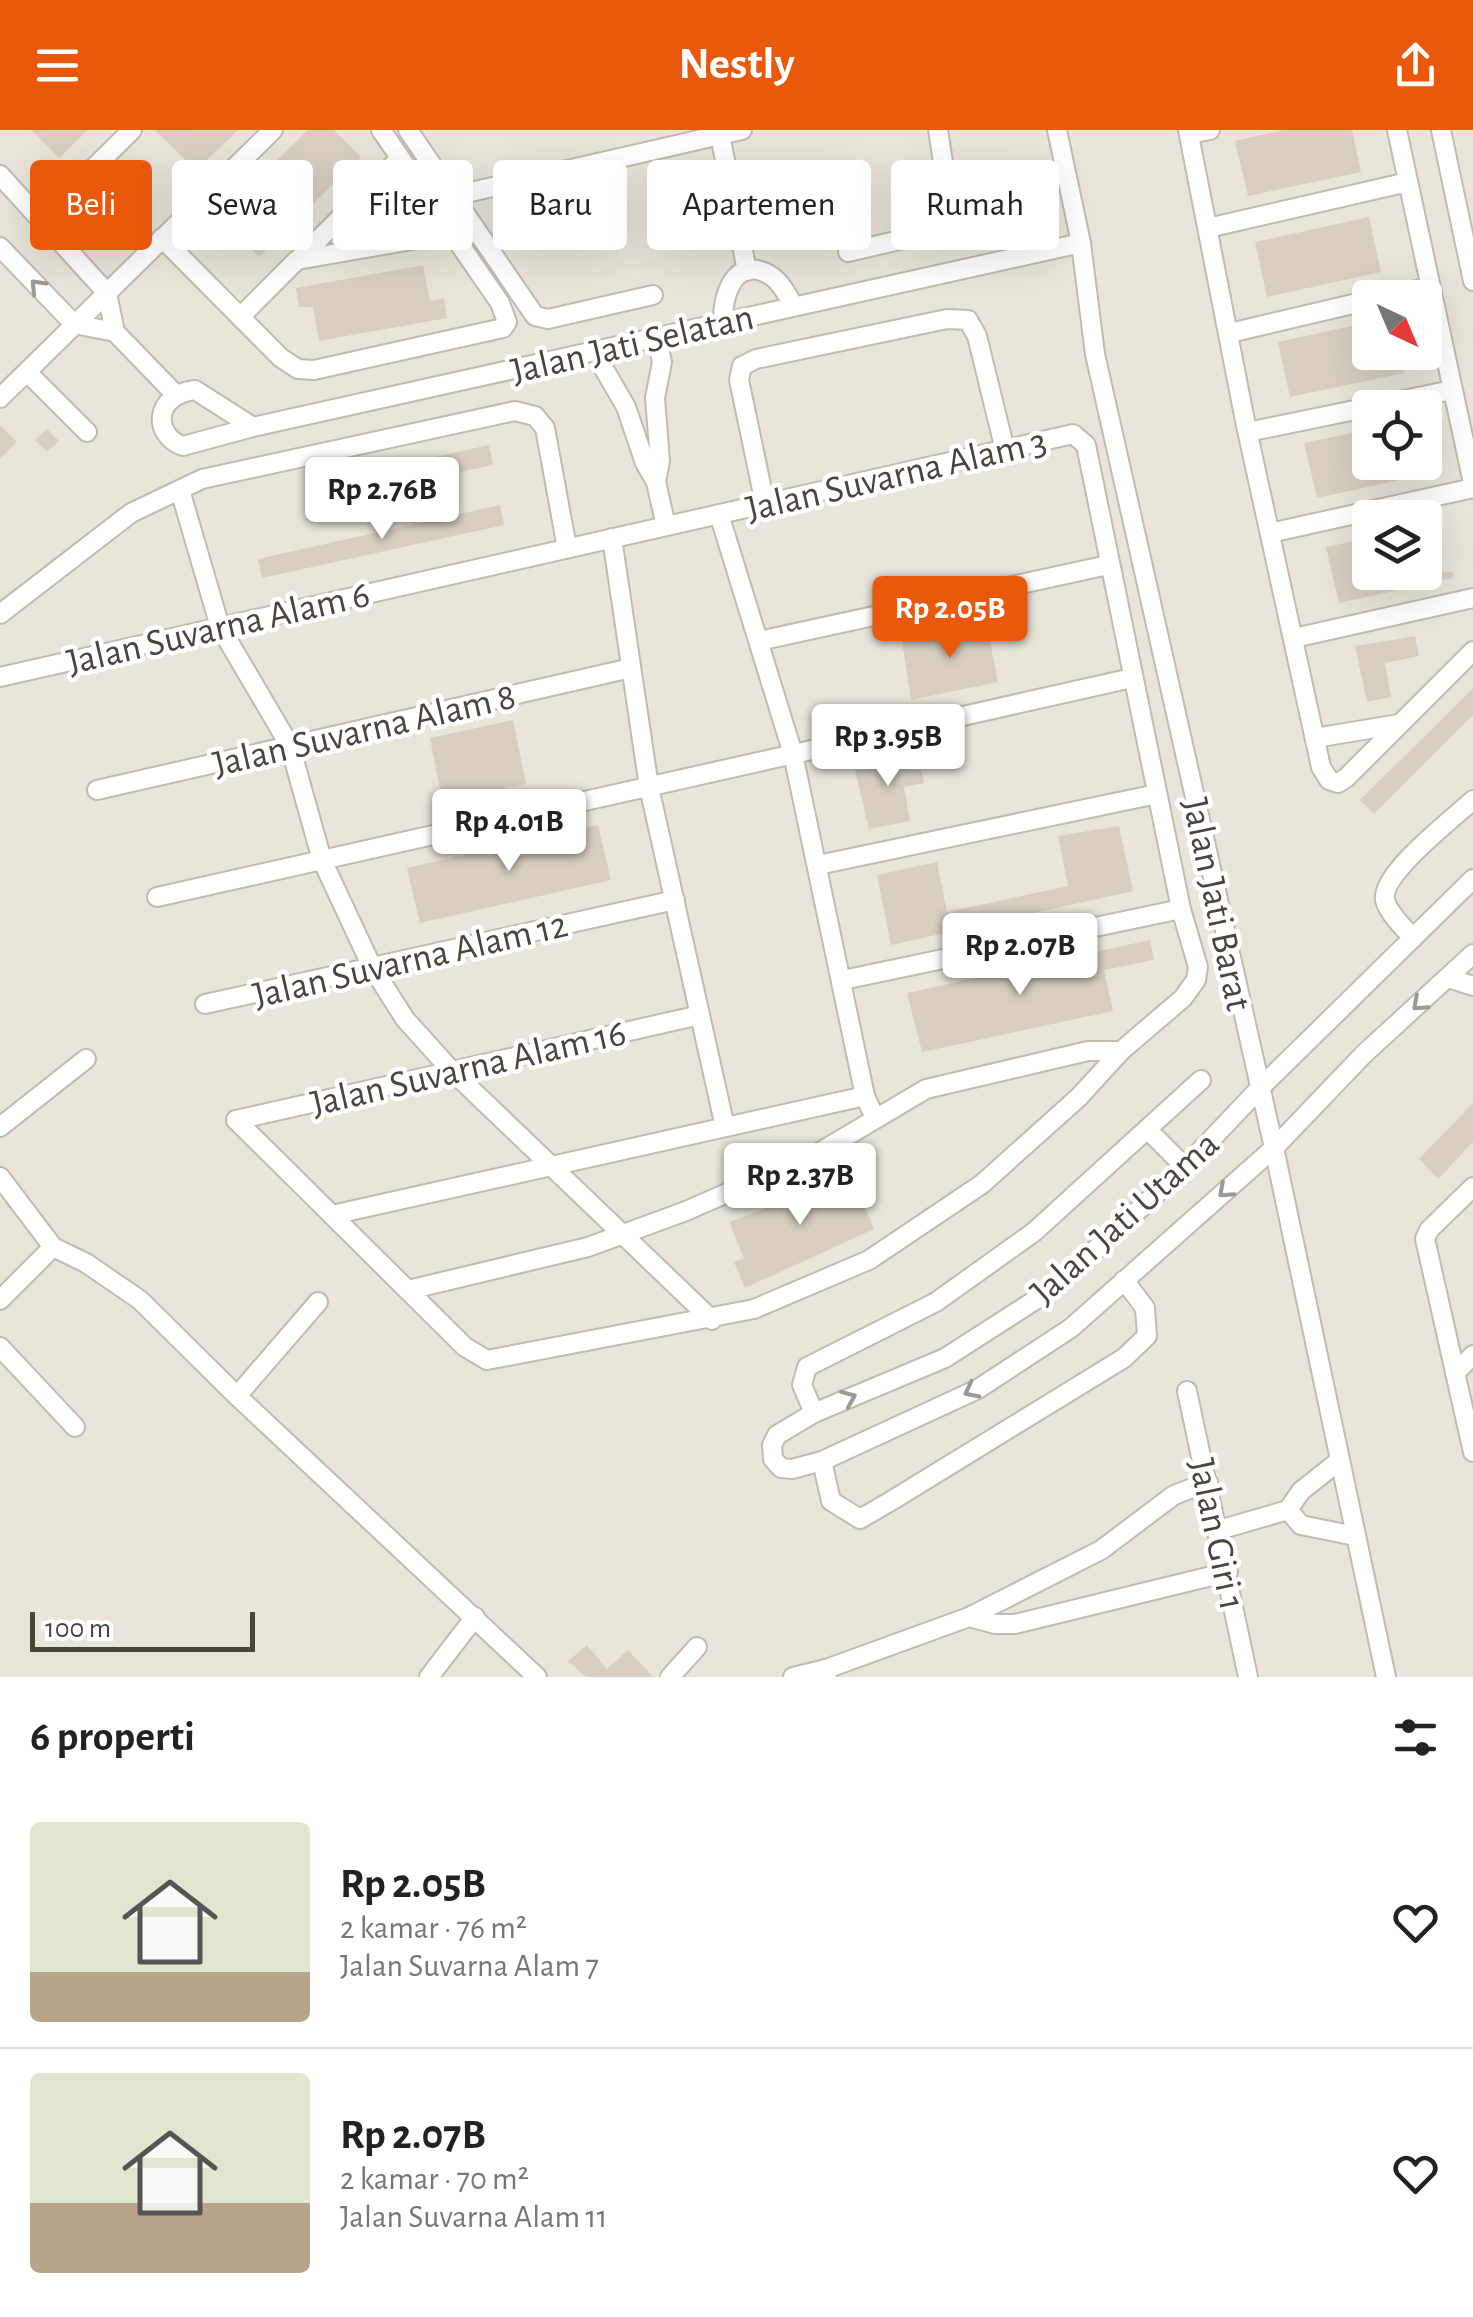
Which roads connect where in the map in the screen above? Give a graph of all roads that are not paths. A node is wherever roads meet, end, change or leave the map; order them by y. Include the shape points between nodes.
1 (132, 130) edge
2 (273, 130) edge
3 (381, 130) edge
4 (408, 130) edge
5 (742, 130) edge
6 (938, 130) edge
7 (1056, 130) edge
8 (1210, 130) edge
9 (1396, 130) edge
10 (1441, 130) edge
11 (1189, 132) edge
12 (720, 135) junction
13 (683, 136) edge
14 (400, 158) joint
15 (102, 160) edge
16 (428, 160) edge
17 (1473, 174) edge
18 (0, 175) edge
19 (1452, 178) junction
20 (1408, 182) junction
21 (473, 191) edge
22 (30, 206) edge
23 (473, 225) edge
24 (1208, 228) junction
25 (162, 238) junction
26 (1081, 243) junction
27 (0, 248) edge
28 (70, 250) edge
29 (354, 250) edge
30 (464, 250) edge
31 (848, 252) dead end
32 (297, 260) junction
33 (747, 272) junction
34 (1428, 280) edge
35 (1473, 280) edge
36 (107, 292) junction
37 (653, 294) dead end
38 (1352, 304) edge
39 (794, 306) junction
40 (240, 316) junction
41 (724, 322) junction
42 (74, 324) junction
43 (114, 332) junction
44 (1230, 332) junction
45 (657, 338) junction
46 (1442, 345) edge
47 (601, 352) junction
48 (27, 372) junction
49 (1452, 390) junction
50 (175, 394) junction
51 (0, 398) edge
52 (253, 427) junction
53 (87, 432) dead end
54 (1248, 432) junction
55 (1005, 450) junction
56 (656, 482) junction
57 (1473, 486) edge
58 (180, 490) junction
59 (765, 504) junction
60 (719, 514) junction
61 (666, 526) junction
62 (1270, 534) junction
63 (612, 538) junction
64 (567, 548) junction
65 (1108, 565) junction
66 (1473, 598) edge
67 (0, 614) edge
68 (220, 627) junction
69 (1294, 638) junction
70 (759, 640) junction
71 (1473, 651) edge
72 (632, 668) junction
73 (0, 676) edge
74 (1132, 678) junction
75 (1400, 724) junction
76 (1315, 738) junction
77 (290, 746) junction
78 (793, 754) junction
79 (649, 787) junction
80 (97, 790) dead end
81 (1157, 794) junction
82 (1473, 800) edge
83 (322, 860) junction
84 (818, 865) junction
85 (1473, 880) edge
86 (157, 897) dead end
87 (675, 900) junction
88 (1182, 909) junction
89 (1413, 938) junction
90 (1473, 954) edge
91 (372, 967) junction
92 (1448, 978) junction
93 (843, 980) junction
94 (1473, 986) edge
95 (205, 1004) dead end
96 (700, 1016) junction
97 (1121, 1051) junction
98 (86, 1059) dead end
99 (452, 1070) junction
100 (1200, 1080) dead end
101 (1258, 1089) junction
102 (865, 1096) junction
103 (874, 1118) junction
104 (726, 1127) junction
105 (0, 1128) edge
106 (1147, 1129) junction
107 (1274, 1148) junction
108 (1186, 1167) junction
109 (552, 1168) junction
110 (0, 1177) edge
111 (1473, 1187) edge
112 (332, 1215) junction
113 (624, 1234) junction
114 (52, 1247) junction
115 (1124, 1280) junction
116 (408, 1290) junction
117 (0, 1300) edge
118 (318, 1302) dead end
119 (712, 1320) junction
120 (0, 1347) edge
121 (1473, 1355) edge
122 (1455, 1373) junction
123 (1186, 1391) dead end
124 (237, 1396) junction
125 (814, 1413) junction
126 (76, 1427) dead end
127 (1473, 1452) edge
128 (822, 1461) junction
129 (1339, 1461) junction
130 (1208, 1482) junction
131 (1288, 1510) junction
132 (1219, 1530) junction
133 (1355, 1536) junction
134 (1228, 1572) junction
135 (969, 1616) junction
136 (475, 1617) junction
137 (696, 1647) dead end
138 (827, 1673) edge
139 (429, 1677) edge
140 (537, 1677) edge
141 (670, 1677) edge
142 (793, 1677) edge
143 (1248, 1677) edge
144 (1386, 1677) edge

1 - 15 street
2 - 25 street
3 - 14 street
4 - 16 street
5 - 12 street
6 - 31 street via 952,214 947,226
7 - 26 street, Jalan Jati Barat
8 - 11 street
9 - 20 street
10 - 19 street
11 - 24 street
12 - 13 street
12 - 33 street
13 - 21 street
14 - 32 street
17 - 19 street
18 - 22 street
19 - 35 street
20 - 24 street
20 - 34 street
23 - 37 street via 536,316 548,320
24 - 44 street
25 - 36 street
25 - 40 street
26 - 39 street, Jalan Jati Selatan
26 - 101 street, Jalan Jati Barat via 1095,354
42 -> 27 street
28 - 36 street
29 - 32 street
30 - 40 street via 500,303 507,322 502,328 314,370 281,358
32 - 40 street
33 - 39 street via 771,275
33 - 41 street via 727,288
36 - 42 street
36 - 43 street
38 - 44 street
39 - 41 street, Jalan Jati Selatan
41 - 45 street, Jalan Jati Selatan
42 - 43 street
42 - 48 street
43 - 50 street
44 - 54 street
45 - 47 street, Jalan Jati Selatan
45 - 56 street via 662,362 655,398
46 - 49 street
47 - 52 street, Jalan Jati Selatan
47 - 56 street
48 - 51 street
48 - 53 street
49 - 54 street
49 - 57 street
50 - 52 street via 196,390
50 - 52 street, Jalan Jati Selatan via 162,410 176,444
54 - 62 street
55 - 59 street, Jalan Suvarna Alam 3
55 - 59 street via 968,320 948,318 756,359 742,366 739,380
55 - 65 street, Jalan Suvarna Alam 3 via 1073,434 1086,445
56 - 61 street
57 - 62 street
58 - 64 street via 202,479 515,411 535,416 544,428
58 - 67 street via 131,513
58 - 68 street
59 - 60 street, Jalan Suvarna Alam 3
60 - 61 street, Jalan Suvarna Alam 3
60 - 70 street
61 - 63 street, Jalan Suvarna Alam 6
62 - 69 street
63 - 64 street, Jalan Suvarna Alam 6
63 - 72 street
64 - 68 street, Jalan Suvarna Alam 6
65 - 70 street
65 - 74 street
66 - 69 street
68 - 73 street, Jalan Suvarna Alam 6
68 - 77 street
69 - 76 street
70 - 78 street
71 - 75 street
72 - 77 street, Jalan Suvarna Alam 8
72 - 79 street
74 - 78 street
74 - 81 street
75 - 76 street
75 - 76 street via 1338,783 1322,767
77 - 80 street, Jalan Suvarna Alam 8
77 - 83 street
78 - 79 street
78 - 84 street
79 - 83 street
79 - 87 street
81 - 84 street
81 - 88 street
82 - 89 street via 1402,866 1384,892 1386,905
83 - 86 street
83 - 91 street
84 - 93 street
85 - 89 street, Jalan Jati Utama
87 - 91 street, Jalan Suvarna Alam 12
87 - 96 street
88 - 93 street
88 - 97 street via 1196,980
89 - 101 street, Jalan Jati Utama
90 - 92 street, Jalan Jati Utama
91 - 95 street, Jalan Suvarna Alam 12
91 - 99 street via 406,1019
92 - 94 street
92 -> 107 street, Jalan Jati Utama
93 - 102 street
96 - 99 street, Jalan Suvarna Alam 16
96 - 104 street
97 - 103 street via 1088,1051 926,1089
97 - 119 street via 982,1184 869,1260
98 - 105 street
99 - 109 street
99 - 112 street, Jalan Suvarna Alam 16 via 236,1120
100 - 106 street
101 - 107 street, Jalan Jati Barat
101 - 108 street, Jalan Jati Utama
102 - 103 street
102 - 104 street
103 - 113 street via 820,1152
104 - 109 street
106 - 108 street
106 - 125 street via 1034,1232 936,1302 807,1367 802,1385
107 -> 115 street, Jalan Jati Utama
107 - 129 street, Jalan Jati Barat
125 -> 108 street, Jalan Jati Utama via 946,1358 1054,1288
109 - 112 street
109 - 113 street
110 - 114 street
111 - 122 street via 1428,1230 1425,1248
112 - 116 street
113 - 116 street
113 - 119 street
114 - 117 street
114 - 124 street via 140,1300
115 -> 128 street, Jalan Jati Utama via 1071,1328 978,1389
115 - 128 street via 1144,1308 1147,1336 1124,1358 876,1510 860,1519 831,1500
116 - 119 street via 488,1360
118 - 124 street
120 - 126 street
121 - 122 street
122 - 127 street
123 - 130 street, Jalan Giri 1
124 - 136 street
125 - 128 street, Jalan Jati Utama via 777,1435 773,1459 792,1469
129 - 131 street
129 - 133 street, Jalan Jati Barat
130 - 132 street, Jalan Giri 1
130 - 135 street via 1174,1495 1102,1550
131 - 132 street
131 - 133 street via 1301,1525
132 - 134 street, Jalan Giri 1
133 - 144 street, Jalan Jati Barat
134 - 135 street via 1015,1624
134 - 143 street, Jalan Giri 1
135 - 138 street
136 - 139 street
136 - 140 street
137 - 141 street
138 - 142 street

